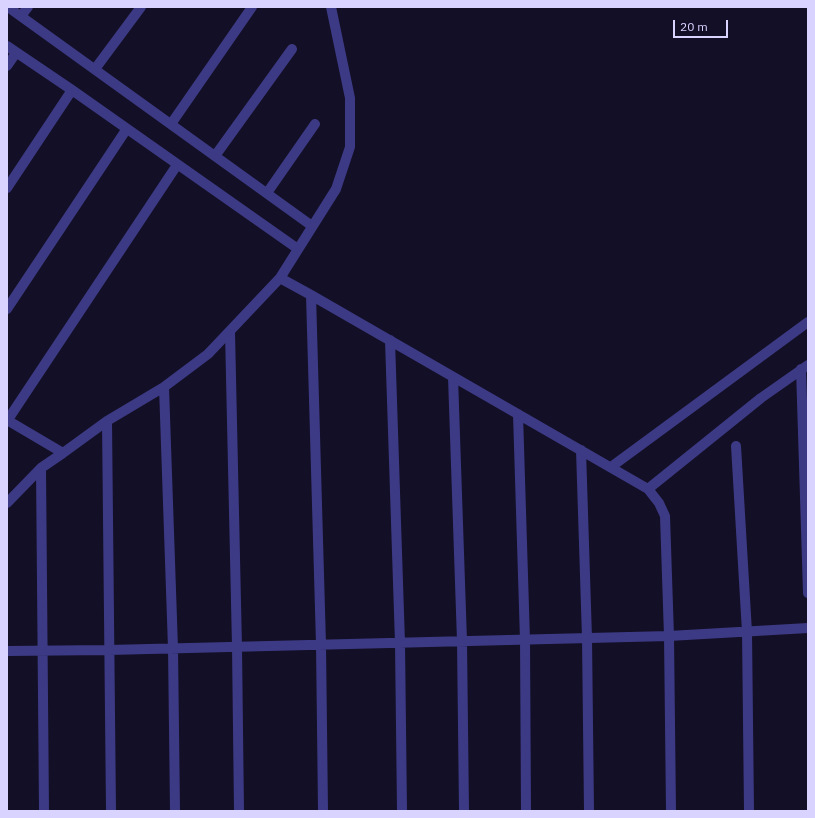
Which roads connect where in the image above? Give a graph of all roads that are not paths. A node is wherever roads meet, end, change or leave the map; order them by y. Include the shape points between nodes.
1 (8, 7) edge
2 (28, 7) edge
3 (141, 7) edge
4 (252, 7) edge
5 (331, 7) edge
6 (21, 16) junction
7 (7, 46) edge
8 (292, 49) dead end
9 (16, 53) junction
10 (7, 66) edge
11 (95, 69) junction
12 (72, 90) junction
13 (171, 124) junction
14 (315, 124) dead end
15 (126, 130) junction
16 (215, 156) junction
17 (177, 165) junction
18 (7, 188) edge
19 (267, 193) junction
20 (312, 226) junction
21 (298, 249) junction
22 (280, 278) junction
23 (311, 294) junction
24 (7, 309) edge
25 (808, 322) edge
26 (230, 332) junction
27 (390, 340) junction
28 (805, 367) edge
29 (453, 377) junction
30 (164, 387) junction
31 (518, 414) junction
32 (7, 420) edge
33 (107, 421) junction
34 (736, 446) dead end
35 (581, 450) junction
36 (63, 453) junction
37 (41, 468) junction
38 (611, 468) junction
39 (648, 489) junction
40 (7, 503) edge
41 (808, 593) edge
42 (808, 628) edge
43 (747, 632) junction
44 (669, 636) junction
45 (587, 638) junction
46 (525, 640) junction
47 (462, 641) junction
48 (400, 643) junction
49 (321, 644) junction
50 (237, 647) junction
51 (173, 648) junction
52 (7, 650) edge
53 (109, 650) junction
54 (42, 651) junction
55 (44, 811) edge
56 (111, 811) edge
57 (175, 811) edge
58 (239, 811) edge
59 (323, 811) edge
60 (402, 811) edge
61 (464, 811) edge
62 (526, 811) edge
63 (589, 811) edge
64 (671, 811) edge
65 (749, 811) edge

1 - 6 street
2 - 6 street
3 - 11 street
4 - 13 street
5 - 20 street via 350,98 350,147 336,189
6 - 11 street
7 - 9 street
8 - 16 street
9 - 10 street
9 - 12 street
11 - 13 street
12 - 15 street
12 - 18 street
13 - 16 street
14 - 19 street
15 - 17 street
15 - 24 street
16 - 19 street
17 - 21 street
17 - 32 street
19 - 20 street
20 - 21 street
21 - 22 street
22 - 23 street
22 - 26 street
23 - 27 street
23 - 49 street
25 - 38 street
26 - 30 street via 208,354
26 - 50 street
27 - 29 street
27 - 48 street
28 - 39 street via 761,398
28 - 41 street
29 - 31 street
29 - 47 street
30 - 33 street
30 - 51 street
31 - 35 street
31 - 46 street
32 - 36 street
33 - 36 street
33 - 53 street
34 - 43 street
35 - 38 street
35 - 45 street
36 - 37 street
37 - 40 street
37 - 54 street
38 - 39 street
39 - 44 street via 665,516
42 - 43 street
43 - 44 street
43 - 65 street
44 - 45 street
44 - 64 street
45 - 46 street
45 - 63 street
46 - 47 street
46 - 62 street
47 - 48 street
47 - 61 street
48 - 49 street
48 - 60 street
49 - 50 street
49 - 59 street
50 - 51 street
50 - 58 street
51 - 53 street
51 - 57 street
52 - 54 street
53 - 54 street
53 - 56 street
54 - 55 street

